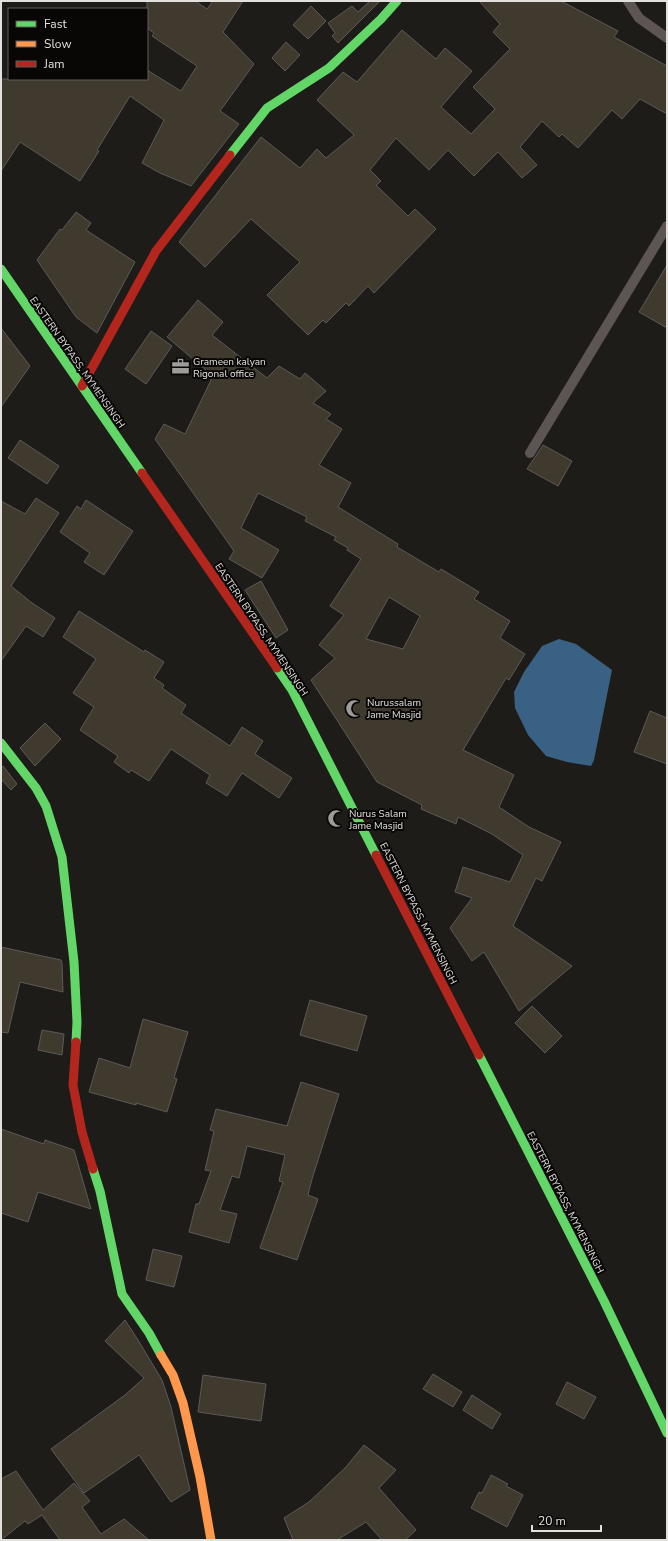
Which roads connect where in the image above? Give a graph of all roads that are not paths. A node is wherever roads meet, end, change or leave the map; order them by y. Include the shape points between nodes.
1 (397, 1) edge
2 (628, 1) edge
3 (667, 38) edge
4 (667, 226) edge
5 (1, 269) edge
6 (82, 386) junction
7 (530, 453) dead end
8 (1, 743) edge
9 (667, 1433) edge
10 (211, 1540) edge

1 - 6 main road via 330,68 267,108 156,251
2 - 3 lane via 639,18
4 - 7 lane
5 - 6 main road, EASTERN BYPASS, MYMENSINGH
6 - 9 main road, EASTERN BYPASS, MYMENSINGH via 292,690 604,1301
8 - 10 main road via 36,788 46,806 62,858 74,962 77,1022 73,1085 82,1132 100,1191 122,1294 153,1339 173,1375 183,1403

